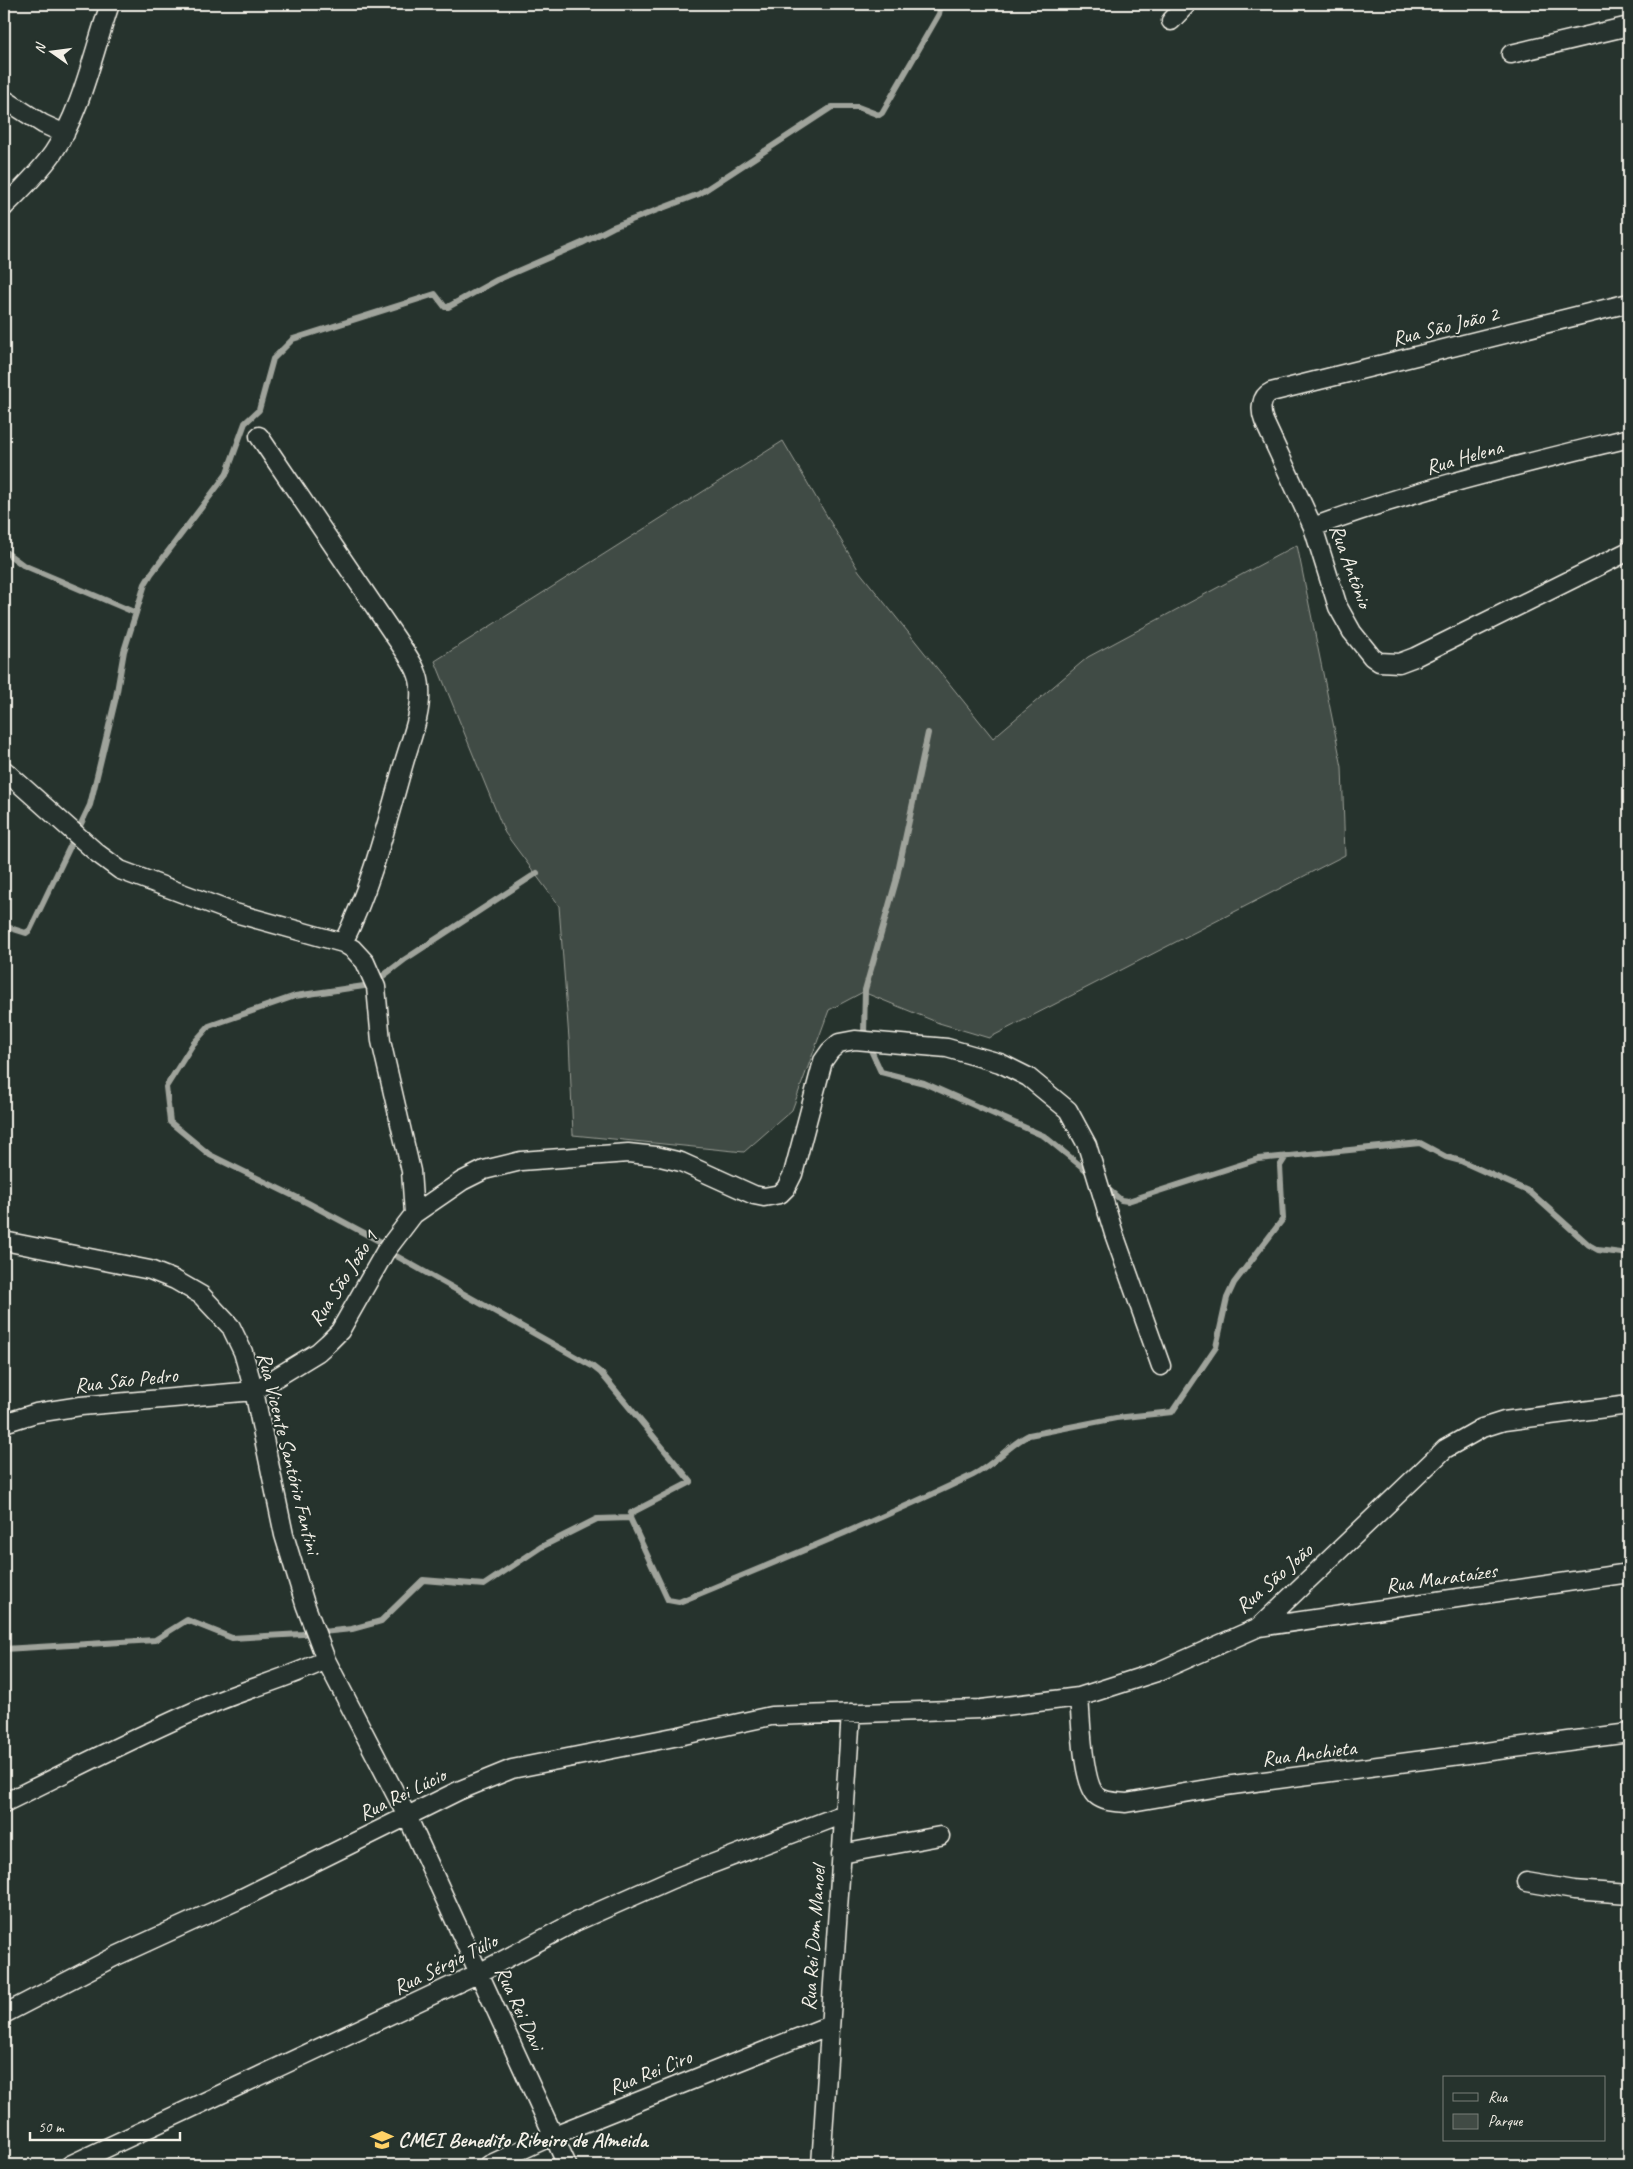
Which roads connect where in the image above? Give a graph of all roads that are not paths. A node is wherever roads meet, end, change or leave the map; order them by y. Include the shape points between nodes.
1 (110, 4) edge
2 (1187, 4) edge
3 (1171, 22) dead end
4 (1629, 26) edge
5 (1511, 54) dead end
6 (4, 100) edge
7 (65, 134) junction
8 (4, 207) edge
9 (1629, 303) edge
10 (1271, 392) joint
11 (259, 436) dead end
12 (1629, 438) edge
13 (1313, 527) junction
14 (1629, 551) edge
15 (4, 770) edge
16 (343, 943) junction
17 (414, 1214) junction
18 (4, 1241) edge
19 (1161, 1366) dead end
20 (254, 1391) junction
21 (1629, 1405) edge
22 (4, 1422) edge
23 (1629, 1572) edge
24 (1259, 1627) junction
25 (326, 1660) junction
26 (1079, 1697) junction
27 (851, 1713) junction
28 (1629, 1733) edge
29 (4, 1803) edge
30 (844, 1814) junction
31 (407, 1816) junction
32 (940, 1836) dead end
33 (841, 1854) junction
34 (1526, 1882) dead end
35 (1629, 1894) edge
36 (480, 1973) junction
37 (4, 2014) edge
38 (830, 2025) junction
39 (554, 2135) junction
40 (70, 2165) edge
41 (489, 2165) edge
42 (567, 2165) edge
43 (821, 2165) edge

1 - 7 street
2 - 3 street
4 - 5 street
6 - 7 street
7 - 8 street via 41,170
9 - 10 street, Rua São João 2
10 - 13 street, Rua Antônio via 1262,403 1262,416
11 - 16 street via 406,653 420,686 417,718 373,872
12 - 13 street, Rua Helena via 1358,510
13 - 14 street, Rua Antônio via 1338,607 1352,632 1372,657 1379,662 1390,663 1415,658
15 - 16 street via 120,870 235,913
16 - 17 street via 365,962 376,987 381,1041 411,1172
17 - 19 street, Rua São João 1 via 484,1170 521,1161 628,1153 681,1162 754,1195 773,1196 786,1188 794,1174 823,1061 839,1043 854,1040 947,1048 1000,1063 1028,1077 1068,1110 1086,1145
17 - 20 street, Rua São João 1 via 381,1260 340,1331 318,1352
18 - 20 street, Rua Vicente Santório Fantini via 150,1270 175,1280 200,1295 231,1327 243,1352
20 - 22 street, Rua São Pedro via 81,1406
20 - 25 street, Rua Vicente Santório Fantini via 284,1535
21 - 24 street, Rua São João via 1504,1421 1461,1439 1445,1449
23 - 24 street, Rua Marataízes
24 - 26 street, Rua São João via 1157,1672
25 - 29 street via 217,1702
25 - 31 street, Rua Vicente Santório Fantini
26 - 27 street, Rua São João via 981,1709
26 - 28 street, Rua Anchieta via 1086,1776 1091,1789 1097,1796 1126,1803 1225,1786
27 - 30 street, Rua Rei Dom Manoel
27 - 31 street, Rua Rei Lúcio via 771,1716 512,1769
30 - 33 street, Rua Rei Dom Manoel
30 - 36 street, Rua Sérgio Túlio via 672,1879 575,1922
31 - 36 street, Rua Rei Davi
31 - 37 street, Rua Rei Lúcio via 116,1956
32 - 33 street
33 - 38 street, Rua Rei Dom Manoel
34 - 35 street
36 - 39 street, Rua Rei Davi
36 - 40 street, Rua Sérgio Túlio
38 - 39 street, Rua Rei Ciro
38 - 43 street, Rua Rei Dom Manoel
39 - 41 street, Rua Rei Ciro
39 - 42 street, Rua Rei Davi

